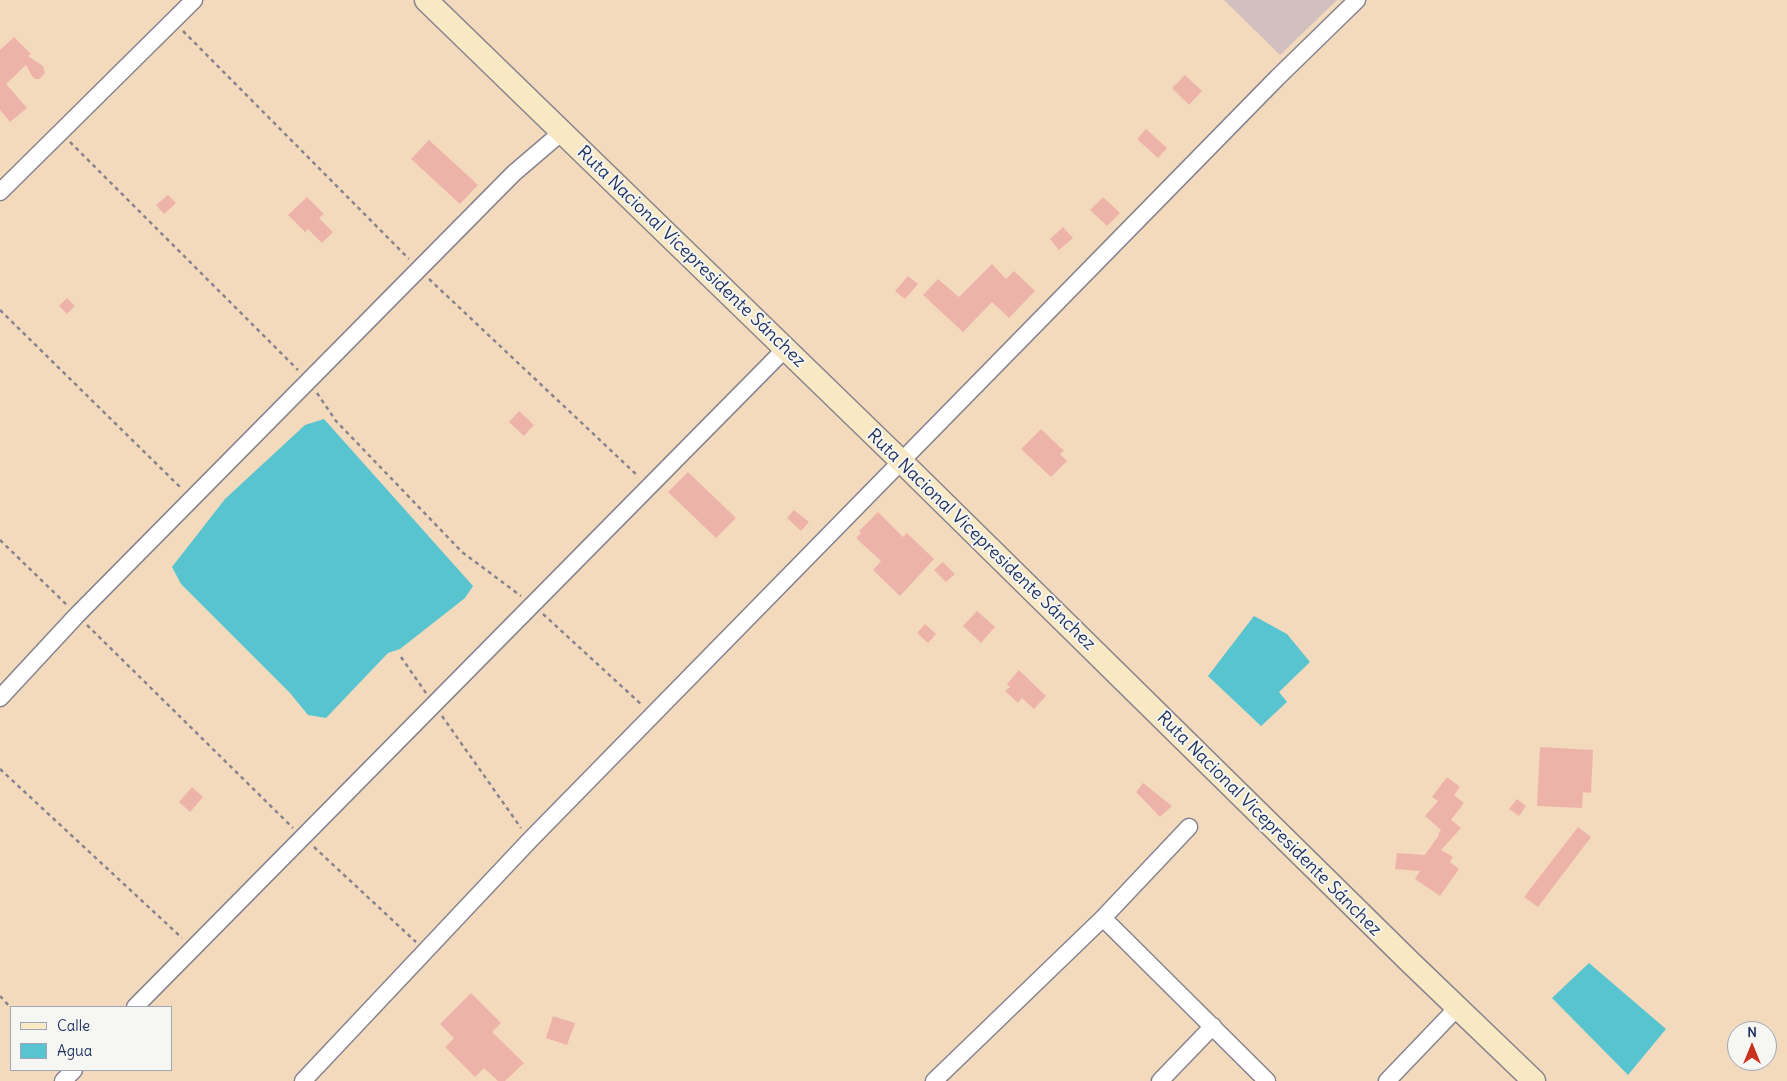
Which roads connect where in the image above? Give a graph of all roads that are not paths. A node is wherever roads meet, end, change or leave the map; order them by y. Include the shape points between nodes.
1 (194, 0) edge
2 (426, 0) edge
3 (1357, 0) edge
4 (562, 132) junction
5 (0, 192) edge
6 (785, 349) junction
7 (900, 461) junction
8 (0, 698) edge
9 (1189, 826) dead end
10 (1103, 918) junction
11 (136, 1006) edge
12 (1457, 1008) junction
13 (1212, 1026) junction
14 (73, 1071) edge
15 (63, 1081) edge
16 (303, 1081) edge
17 (934, 1081) edge
18 (1160, 1081) edge
19 (1268, 1081) edge
20 (1387, 1081) edge
21 (1534, 1081) edge

1 - 5 street
2 - 4 street, Ruta Nacional Vicepresidente Sánchez
3 - 7 street
4 - 6 street, Ruta Nacional Vicepresidente Sánchez
4 - 8 street via 514,173 77,615
6 - 7 street, Ruta Nacional Vicepresidente Sánchez
6 - 11 street
7 - 12 street, Ruta Nacional Vicepresidente Sánchez
7 - 16 street via 530,840
9 - 10 street
10 - 13 street
10 - 17 street
12 - 20 street
12 - 21 street, Ruta Nacional Vicepresidente Sánchez
13 - 18 street
13 - 19 street
14 - 15 street

